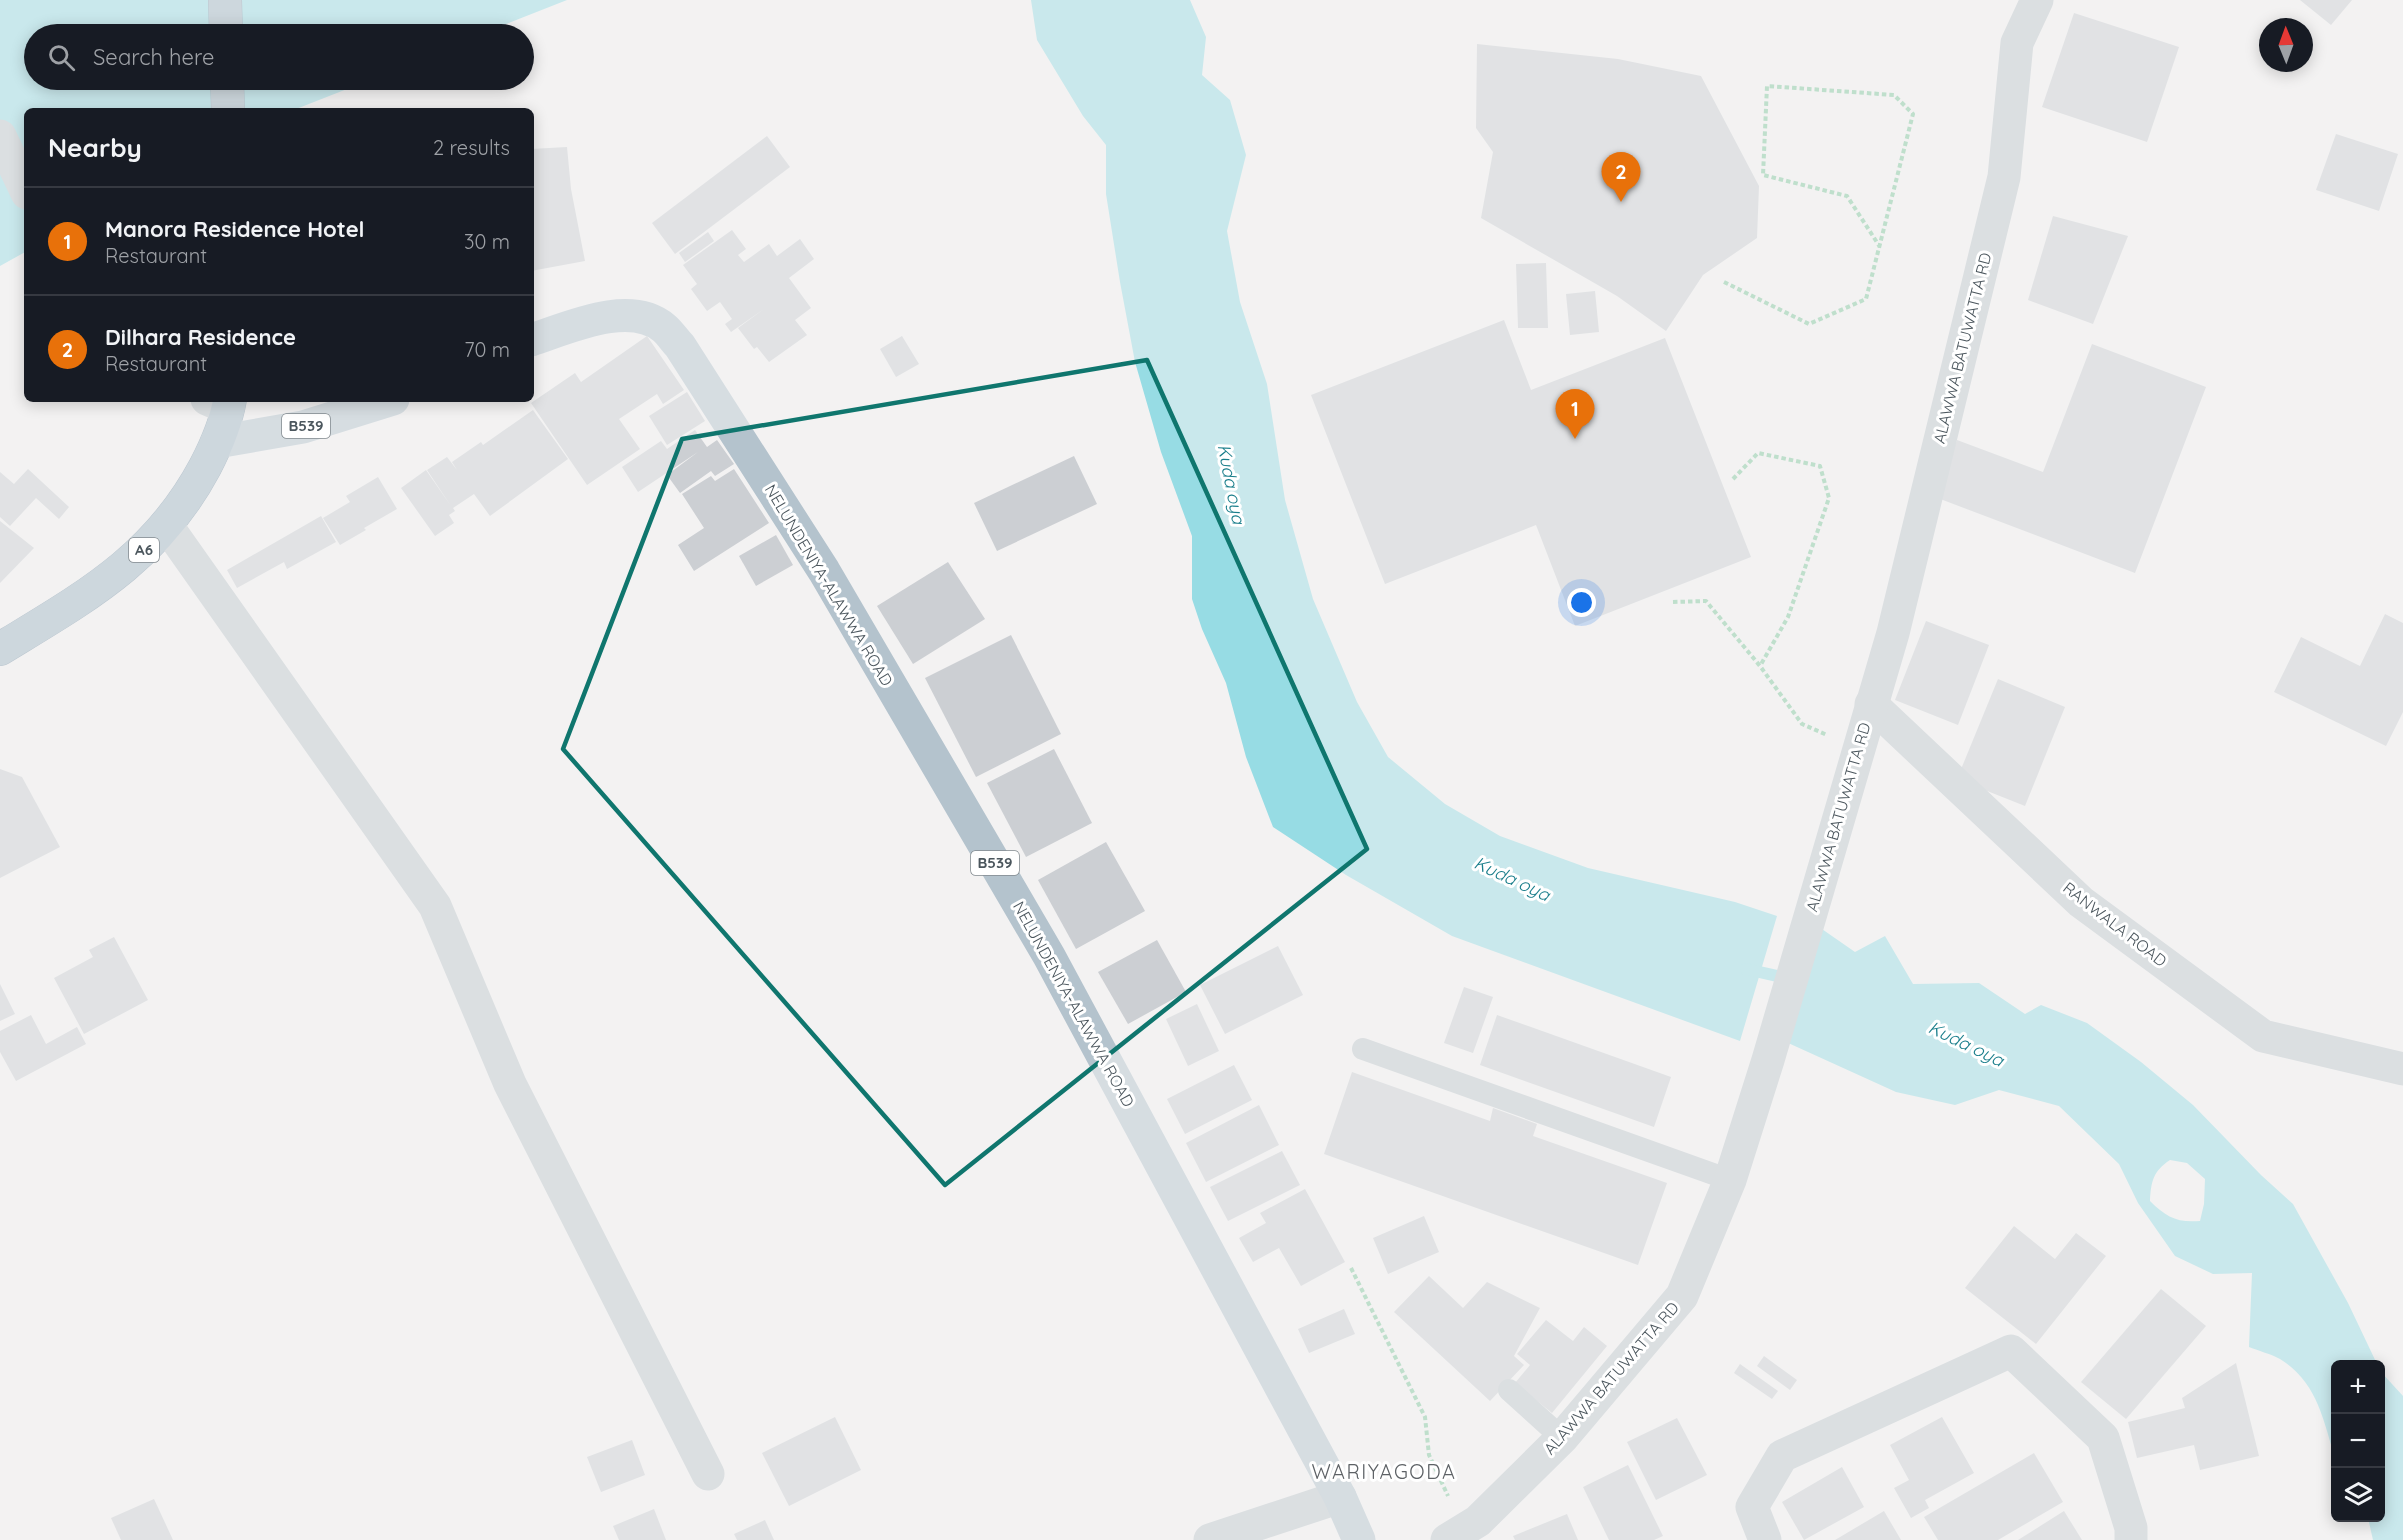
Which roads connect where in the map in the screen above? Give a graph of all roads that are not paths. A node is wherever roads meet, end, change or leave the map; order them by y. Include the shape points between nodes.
1 (225, 0) edge
2 (2037, 0) edge
3 (226, 24) edge
4 (227, 90) edge
5 (228, 108) edge
6 (0, 136) edge
7 (24, 187) edge
8 (534, 339) edge
9 (222, 402) edge
10 (384, 402) edge
11 (217, 442) junction
12 (167, 526) junction
13 (0, 649) edge
14 (1871, 704) junction
15 (1364, 1049) dead end
16 (2403, 1069) edge
17 (1730, 1180) junction
18 (1509, 1390) dead end
19 (1562, 1438) junction
20 (708, 1474) dead end
21 (1340, 1497) junction
22 (1455, 1535) edge
23 (1210, 1540) edge
24 (1359, 1540) edge
25 (1765, 1540) edge
26 (2131, 1540) edge

1 - 3 highway
2 - 14 street, ALAWWA BATUWATTA RD via 2017,43 2004,177 1893,633
4 - 5 highway
6 - 7 street
8 - 21 main road, NELUNDENIYA-ALAWWA ROAD / B539 via 611,316 640,316 664,328 680,346 824,571 1049,956
9 - 11 highway, A6
10 - 11 main road, B539 via 303,428
11 - 12 highway, A6 via 197,482
12 - 13 highway, A6 via 111,578
12 - 20 street via 435,906 510,1084
14 - 16 street, RANWALA ROAD via 2081,902 2263,1036
14 - 17 street, ALAWWA BATUWATTA RD
15 - 17 lane
17 - 19 street, ALAWWA BATUWATTA RD via 1682,1296
18 - 19 lane
19 - 22 street, ALAWWA BATUWATTA RD via 1478,1521
21 - 23 street
21 - 24 main road, NELUNDENIYA-ALAWWA ROAD / B539
25 - 26 street via 1752,1507 1782,1456 2011,1350 2103,1438 2131,1528

